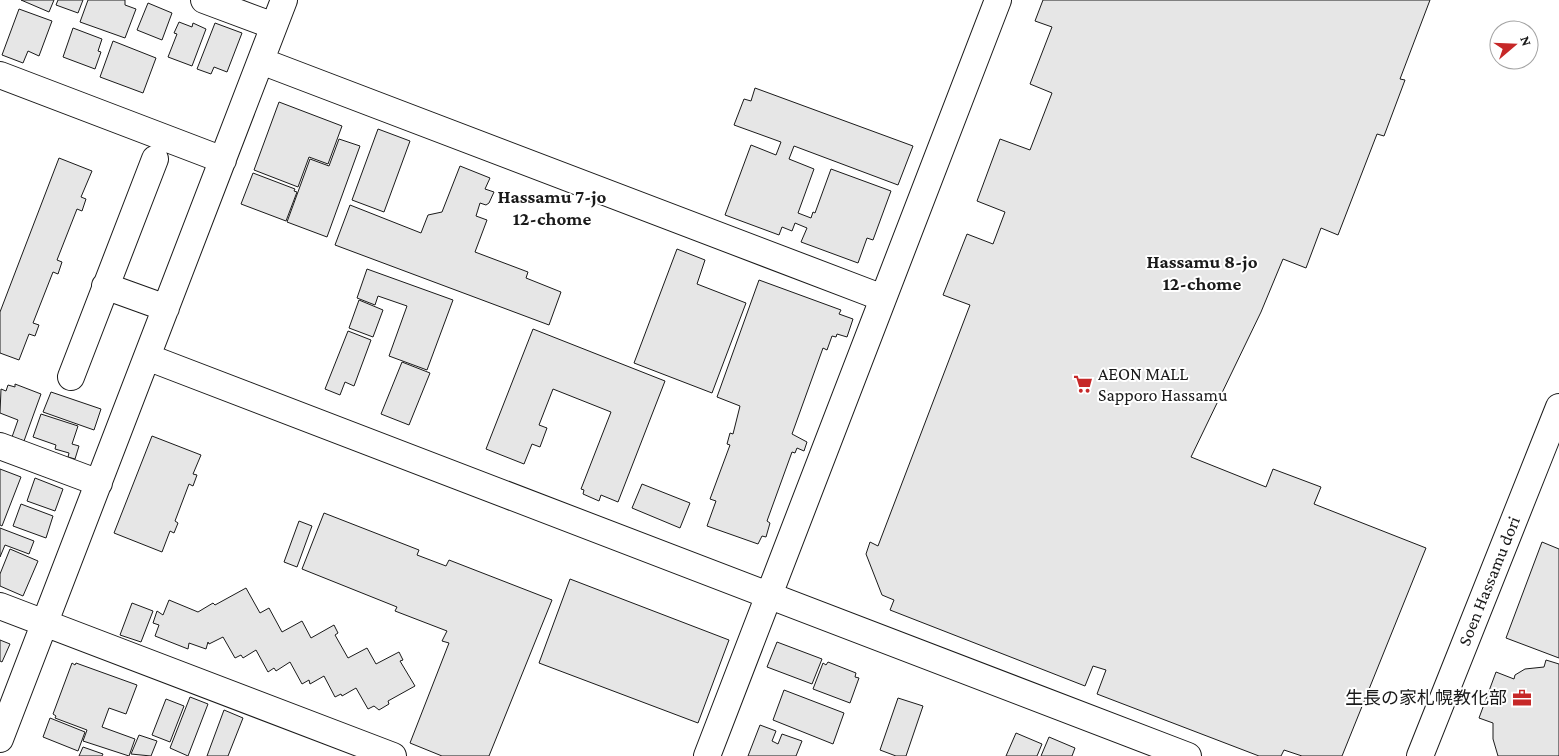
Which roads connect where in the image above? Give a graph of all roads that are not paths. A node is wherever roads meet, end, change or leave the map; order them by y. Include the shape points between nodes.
1 (204, 0) edge
2 (284, 0) edge
3 (998, 0) edge
4 (274, 26) junction
5 (261, 61) junction
6 (0, 75) edge
7 (155, 159) dead end
8 (223, 160) junction
9 (105, 286) junction
10 (883, 298) junction
11 (166, 308) junction
12 (147, 357) junction
13 (71, 377) dead end
14 (1559, 407) edge
15 (0, 446) edge
16 (98, 483) junction
17 (768, 596) junction
18 (0, 606) edge
19 (45, 623) junction
20 (0, 739) edge
21 (393, 756) edge
22 (707, 756) edge
23 (1188, 756) edge
24 (1420, 756) edge

1 - 4 street
2 - 4 street
3 - 10 street
4 - 5 street
5 - 8 street
5 - 10 street
6 - 8 street
7 - 9 street
8 - 11 street
9 - 11 street
9 - 13 street
10 - 17 street
11 - 12 street
12 - 16 street
12 - 17 street
14 - 24 street, Soen Hassamu dori
15 - 16 street
16 - 19 street
17 - 22 street
17 - 23 street
18 - 19 street
19 - 20 street
19 - 21 street

